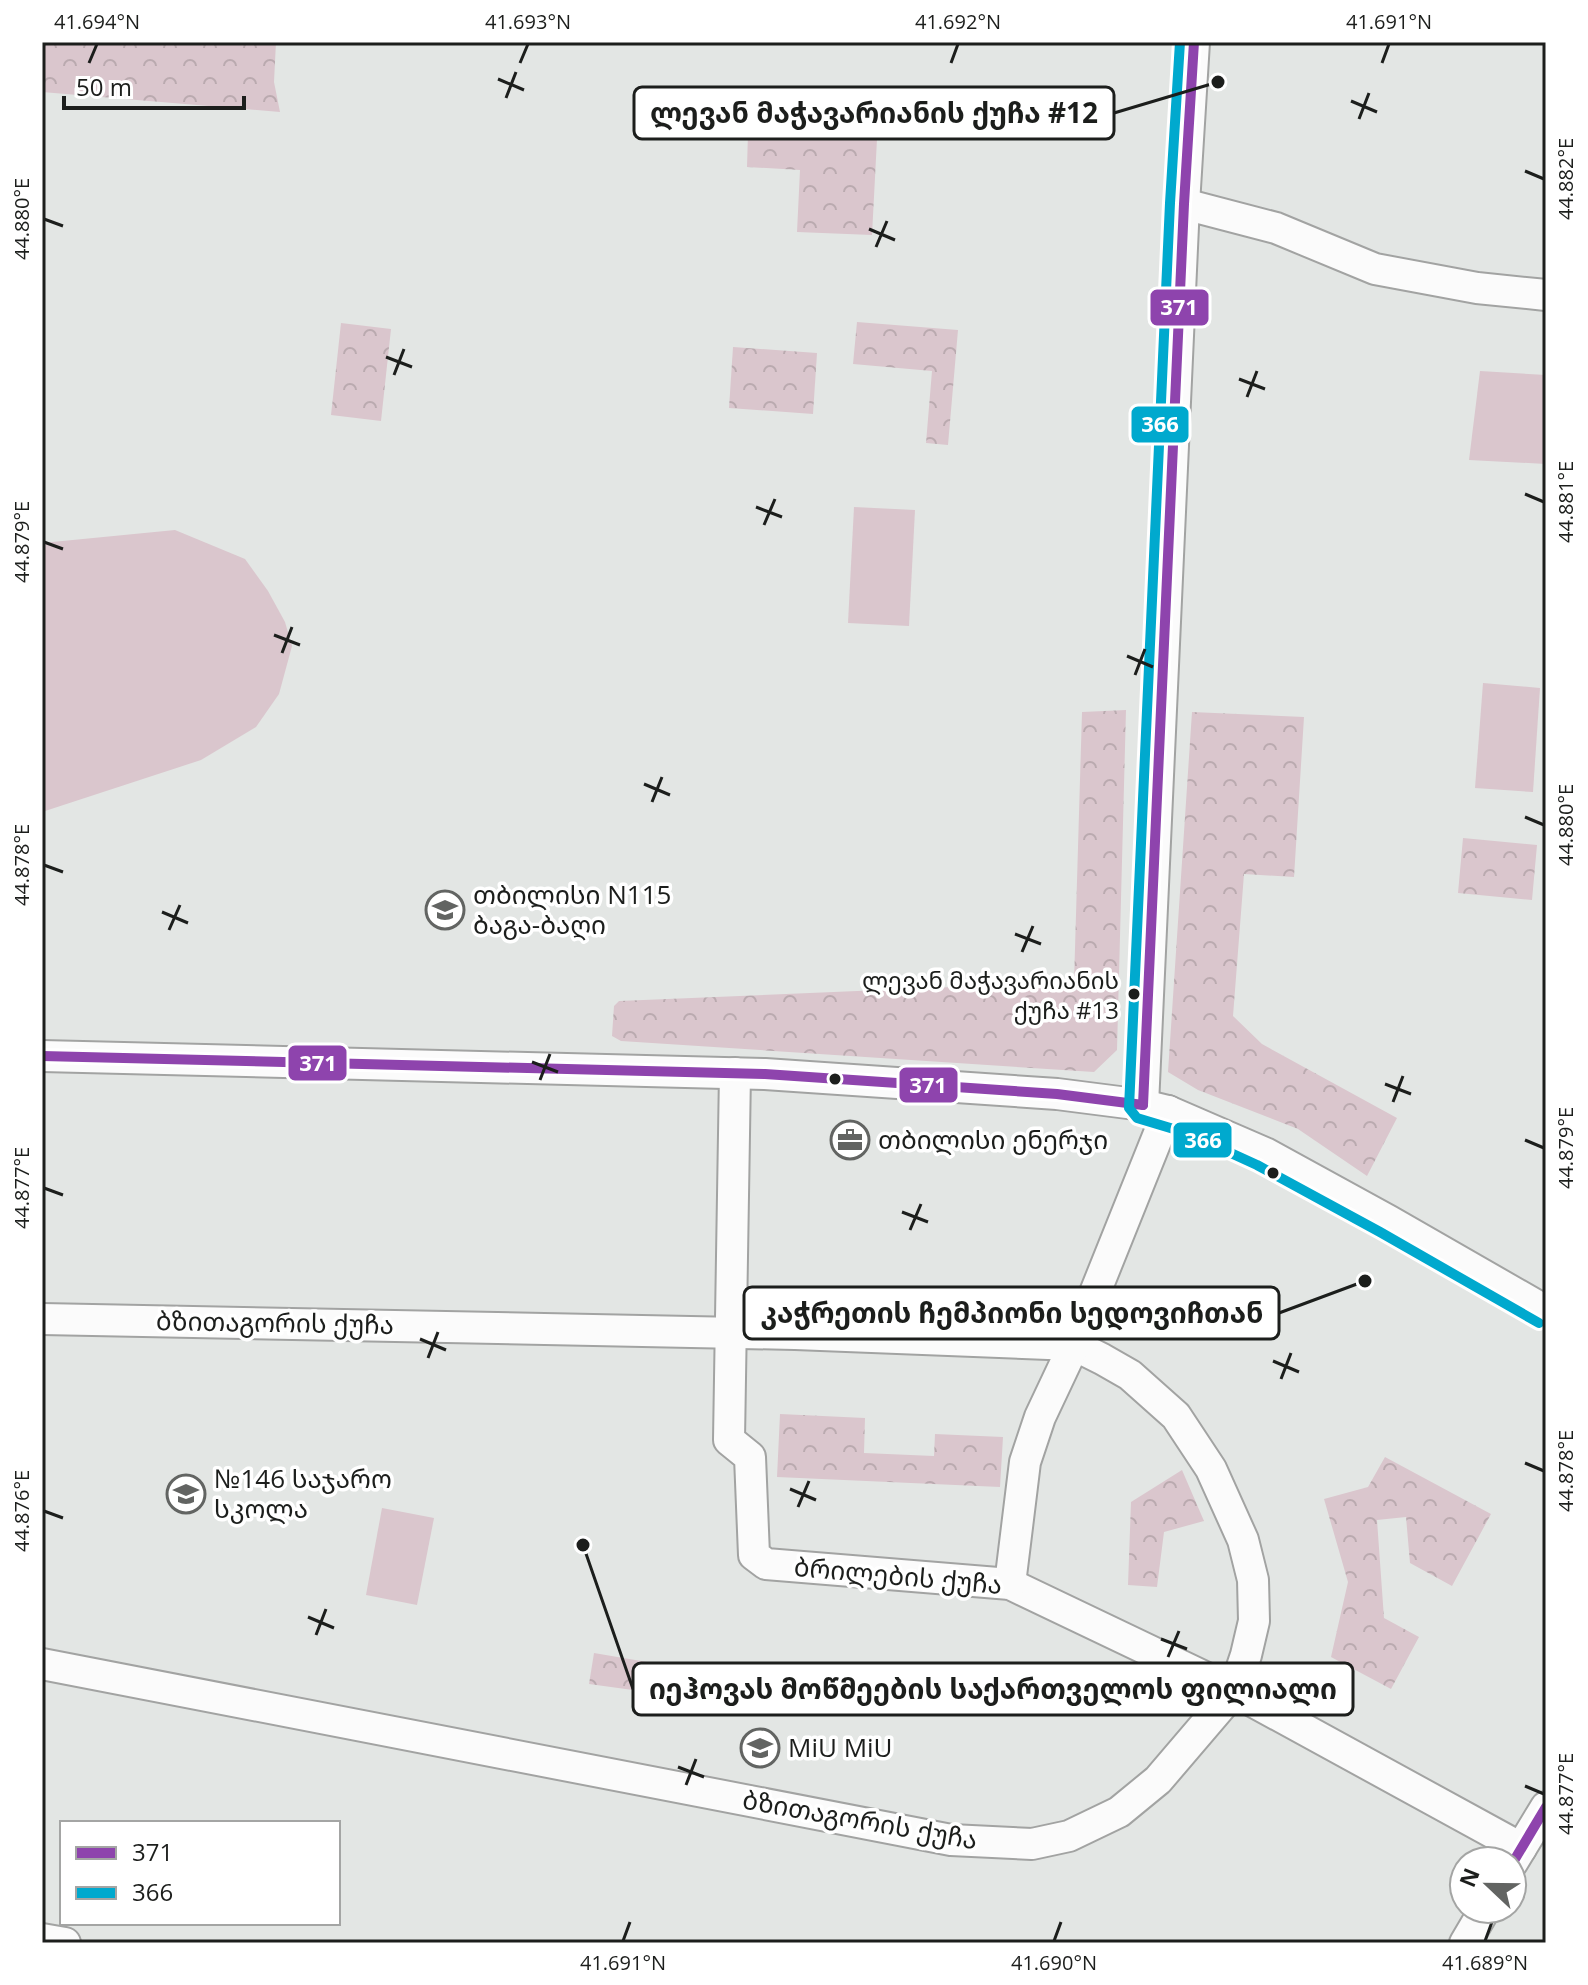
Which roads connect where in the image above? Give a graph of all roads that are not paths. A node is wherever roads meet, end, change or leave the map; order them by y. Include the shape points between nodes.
1 (1194, 42) edge
2 (1184, 204) junction
3 (1546, 295) edge
4 (42, 1056) edge
5 (735, 1073) junction
6 (1155, 1108) junction
7 (1546, 1311) edge
8 (42, 1319) edge
9 (732, 1331) junction
10 (1074, 1345) junction
11 (1010, 1584) junction
12 (42, 1664) edge
13 (1234, 1691) junction
14 (1546, 1807) edge
15 (1498, 1845) edge
16 (1524, 1845) edge
17 (1476, 1925) edge
18 (42, 1939) edge
19 (65, 1943) edge
20 (1465, 1943) edge

1 - 2 street
2 - 3 street via 1276,228 1375,269
2 - 6 street
4 - 5 street
5 - 6 street via 1057,1094
5 - 9 street, ბრილების ქუჩა
6 - 7 street via 1265,1153
6 - 10 street
8 - 9 street, ბზითაგორის ქუჩა
9 - 10 street, ბზითაგორის ქუჩა
9 - 11 street, ბრილების ქუჩა via 729,1440 750,1457 754,1555 766,1564
10 - 11 street via 1025,1462
10 - 13 street, ბზითაგორის ქუჩა via 1130,1375 1176,1416 1211,1469 1232,1514 1253,1580 1254,1621
11 - 13 street, ბრილების ქუჩა
12 - 13 street, ბზითაგორის ქუჩა via 951,1840 1032,1844 1069,1836 1119,1812 1158,1780
13 - 15 street, ბრილების ქუჩა
14 - 16 street
17 - 20 street
18 - 19 street

